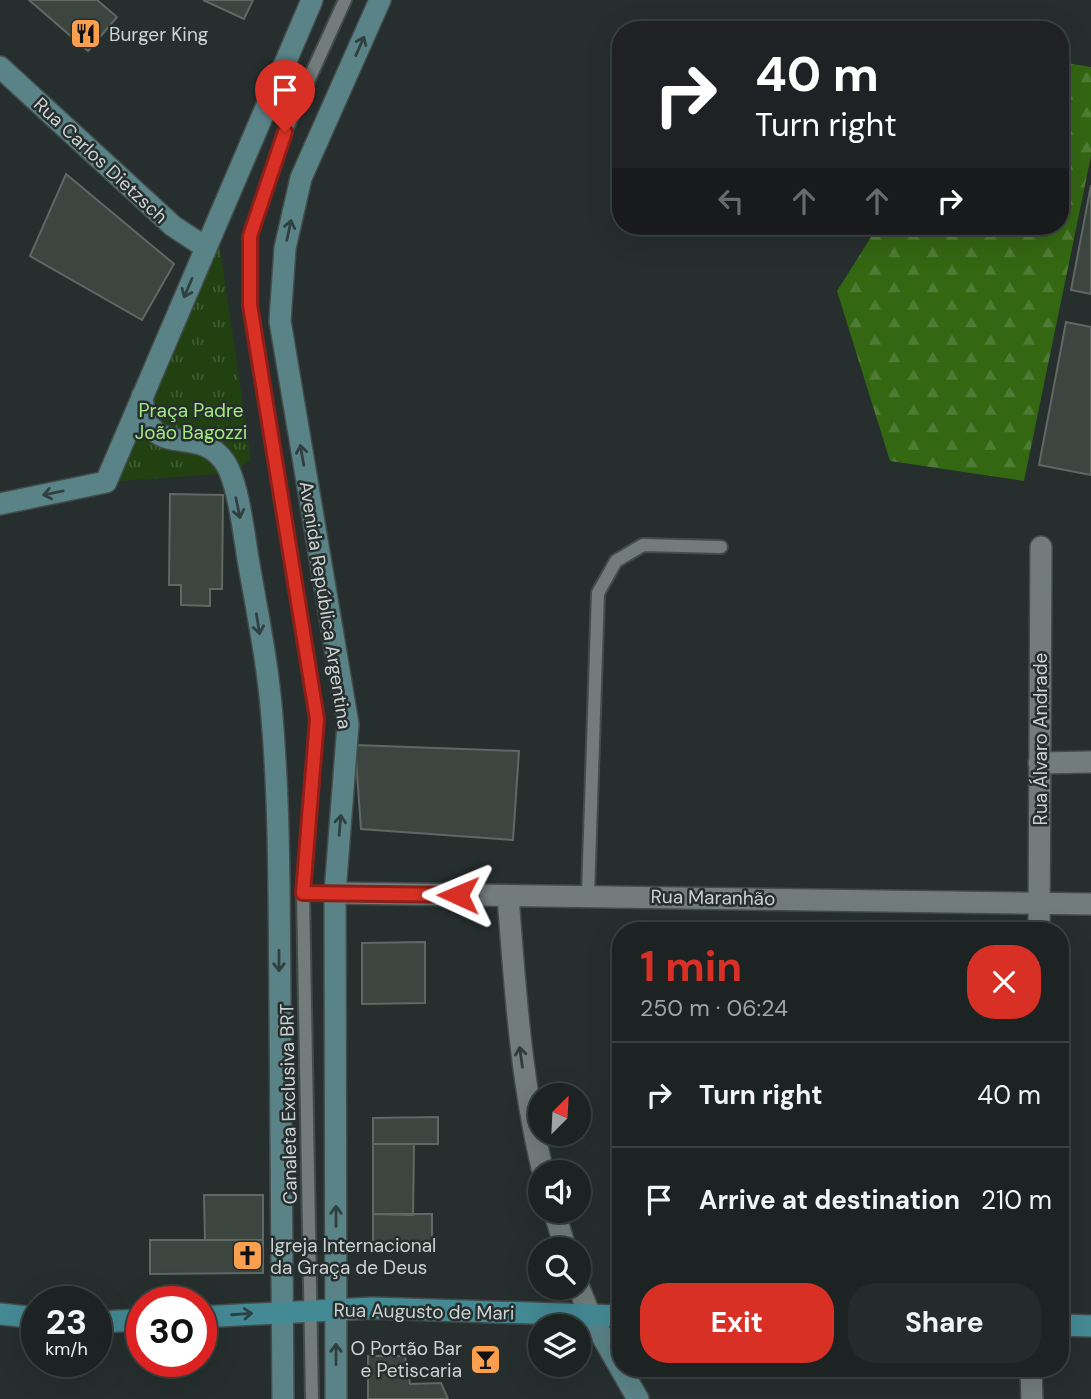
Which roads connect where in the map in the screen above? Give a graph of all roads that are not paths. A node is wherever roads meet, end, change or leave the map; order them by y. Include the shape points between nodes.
1 (312, 0) edge
2 (345, 0) edge
3 (380, 0) edge
4 (0, 67) edge
5 (205, 247) junction
6 (142, 396) junction
7 (0, 503) edge
8 (721, 547) dead end
9 (1041, 547) dead end
10 (1091, 762) edge
11 (1039, 763) junction
12 (303, 893) junction
13 (335, 893) junction
14 (588, 894) junction
15 (508, 896) junction
16 (1040, 903) junction
17 (1091, 904) edge
18 (1039, 922) edge
19 (540, 1160) edge
20 (336, 1308) junction
21 (312, 1310) junction
22 (282, 1312) junction
23 (0, 1314) edge
24 (554, 1314) edge
25 (591, 1315) edge
26 (21, 1316) edge
27 (217, 1316) edge
28 (612, 1316) edge
29 (591, 1317) edge
30 (1069, 1325) edge
31 (1091, 1326) edge
32 (612, 1354) edge
33 (625, 1377) edge
34 (1031, 1377) edge
35 (283, 1399) edge
36 (312, 1399) edge
37 (336, 1399) edge
38 (638, 1399) edge
39 (1032, 1399) edge

1 - 5 street
2 - 12 lane, Canaleta Exclusiva BRT via 285,132 250,236 250,305 317,719
13 -> 3 street, Avenida República Argentina via 348,724 280,321 285,248 301,178
4 - 5 street, Rua Carlos Dietzsch via 173,226
5 -> 6 street
6 -> 7 street via 106,482
6 -> 22 street via 149,427 163,439 206,447 224,461 248,556 272,716 279,893
8 - 14 lane via 643,545 616,561 598,593
9 - 11 street, Rua Álvaro Andrade
10 - 11 street
11 - 16 street, Rua Álvaro Andrade
12 - 13 lane
12 - 21 lane, Canaleta Exclusiva BRT
13 - 15 street, Rua Maranhão
20 -> 13 street, Avenida República Argentina
14 - 15 street, Rua Maranhão
14 - 16 street, Rua Maranhão
19 -> 15 street via 518,1034
16 - 17 street, Rua Maranhão
16 - 18 street, Rua Álvaro Andrade
20 - 21 main road, Rua Augusto de Mari
20 - 24 main road, Rua Augusto de Mari
37 -> 20 street, Avenida República Argentina
21 - 22 main road, Rua Augusto de Mari
21 - 36 lane, Canaleta Exclusiva BRT
27 -> 22 main road, Rua Augusto de Mari
22 - 35 street
23 - 26 main road
25 - 28 main road, Rua Augusto de Mari
29 - 32 street
30 - 31 main road
33 - 38 street
34 - 39 street

